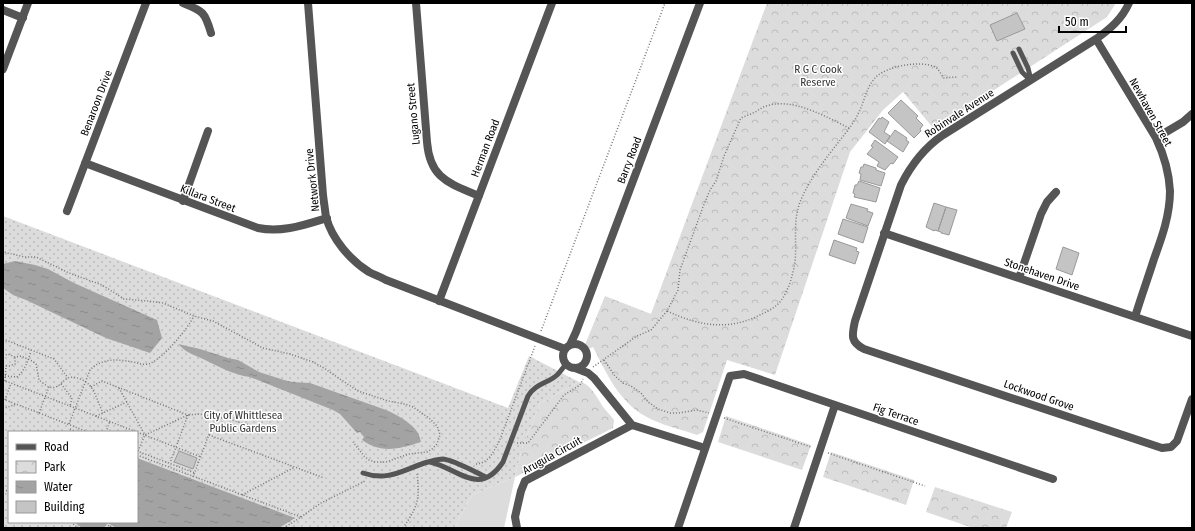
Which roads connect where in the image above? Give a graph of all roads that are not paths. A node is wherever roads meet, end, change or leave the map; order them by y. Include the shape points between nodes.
1 (28, 3) edge
2 (146, 3) edge
3 (183, 3) edge
4 (308, 3) edge
5 (416, 3) edge
6 (552, 3) edge
7 (700, 3) edge
8 (1129, 3) edge
9 (3, 10) edge
10 (22, 18) junction
11 (212, 33) dead end
12 (1096, 39) junction
13 (1019, 49) dead end
14 (1013, 52) dead end
15 (3, 69) edge
16 (1031, 80) junction
17 (1192, 114) edge
18 (208, 131) dead end
19 (1156, 138) junction
20 (85, 163) junction
21 (1056, 192) dead end
22 (479, 196) junction
23 (183, 201) junction
24 (67, 211) dead end
25 (327, 218) junction
26 (884, 233) junction
27 (1019, 278) junction
28 (439, 301) junction
29 (1135, 317) junction
30 (579, 324) junction
31 (1192, 336) edge
32 (852, 338) joint
33 (582, 346) junction
34 (568, 347) junction
35 (587, 355) junction
36 (566, 364) junction
37 (575, 368) junction
38 (588, 371) junction
39 (1192, 399) edge
40 (835, 405) junction
41 (632, 424) junction
42 (705, 448) junction
43 (430, 462) junction
44 (363, 473) dead end
45 (486, 477) junction
46 (1053, 479) dead end
47 (517, 528) edge
48 (678, 528) edge
49 (794, 528) edge

1 - 10 street
2 - 20 street, Benaroon Drive
3 - 11 street via 202,11
4 - 25 street, Network Drive via 323,196
5 - 22 street, Lugano Street via 426,142 431,163 441,178
6 - 22 street, Herman Road
7 - 30 street, Barry Road
8 - 12 street, Robinvale Avenue via 1112,27
9 - 10 street
10 - 15 street
12 - 16 street, Robinvale Avenue
12 - 19 street, Newhaven Street
13 - 16 lane
14 - 16 lane via 1022,72
16 - 26 street, Robinvale Avenue via 943,135 925,150 901,185
17 - 19 street
18 - 23 street
19 - 29 street, Newhaven Street via 1168,176 1168,214
20 - 23 street, Killara Street
20 - 24 street, Benaroon Drive
21 - 27 street via 1041,214
22 - 28 street, Herman Road
23 - 25 street, Killara Street via 266,230 286,230
25 - 28 street, Network Drive via 336,239 358,264 386,280
26 - 27 street, Stonehaven Drive
26 - 32 street, Robinvale Avenue via 855,321
27 - 29 street, Stonehaven Drive
28 - 34 street, Network Drive
29 - 31 street, Stonehaven Drive
30 - 33 street, Barry Road
30 - 34 street, Barry Road
32 - 39 street, Lockwood Grove via 856,345 864,349 1162,448 1171,447 1177,441
33 - 34 street via 577,344
33 - 35 street
34 - 36 street via 563,355
35 - 37 street via 584,364
35 - 38 street
36 - 37 street
36 - 45 lane via 557,375 531,391 503,462 498,470
37 - 38 street
38 - 41 street
40 - 42 street, Fig Terrace via 744,374 730,376
40 - 46 street, Fig Terrace
40 - 49 street
41 - 42 street
41 - 47 street, Arugula Circuit via 525,481 515,517
42 - 48 street
43 - 44 lane via 392,475 376,476
43 - 45 lane via 472,479
43 - 45 lane via 438,459 447,460

